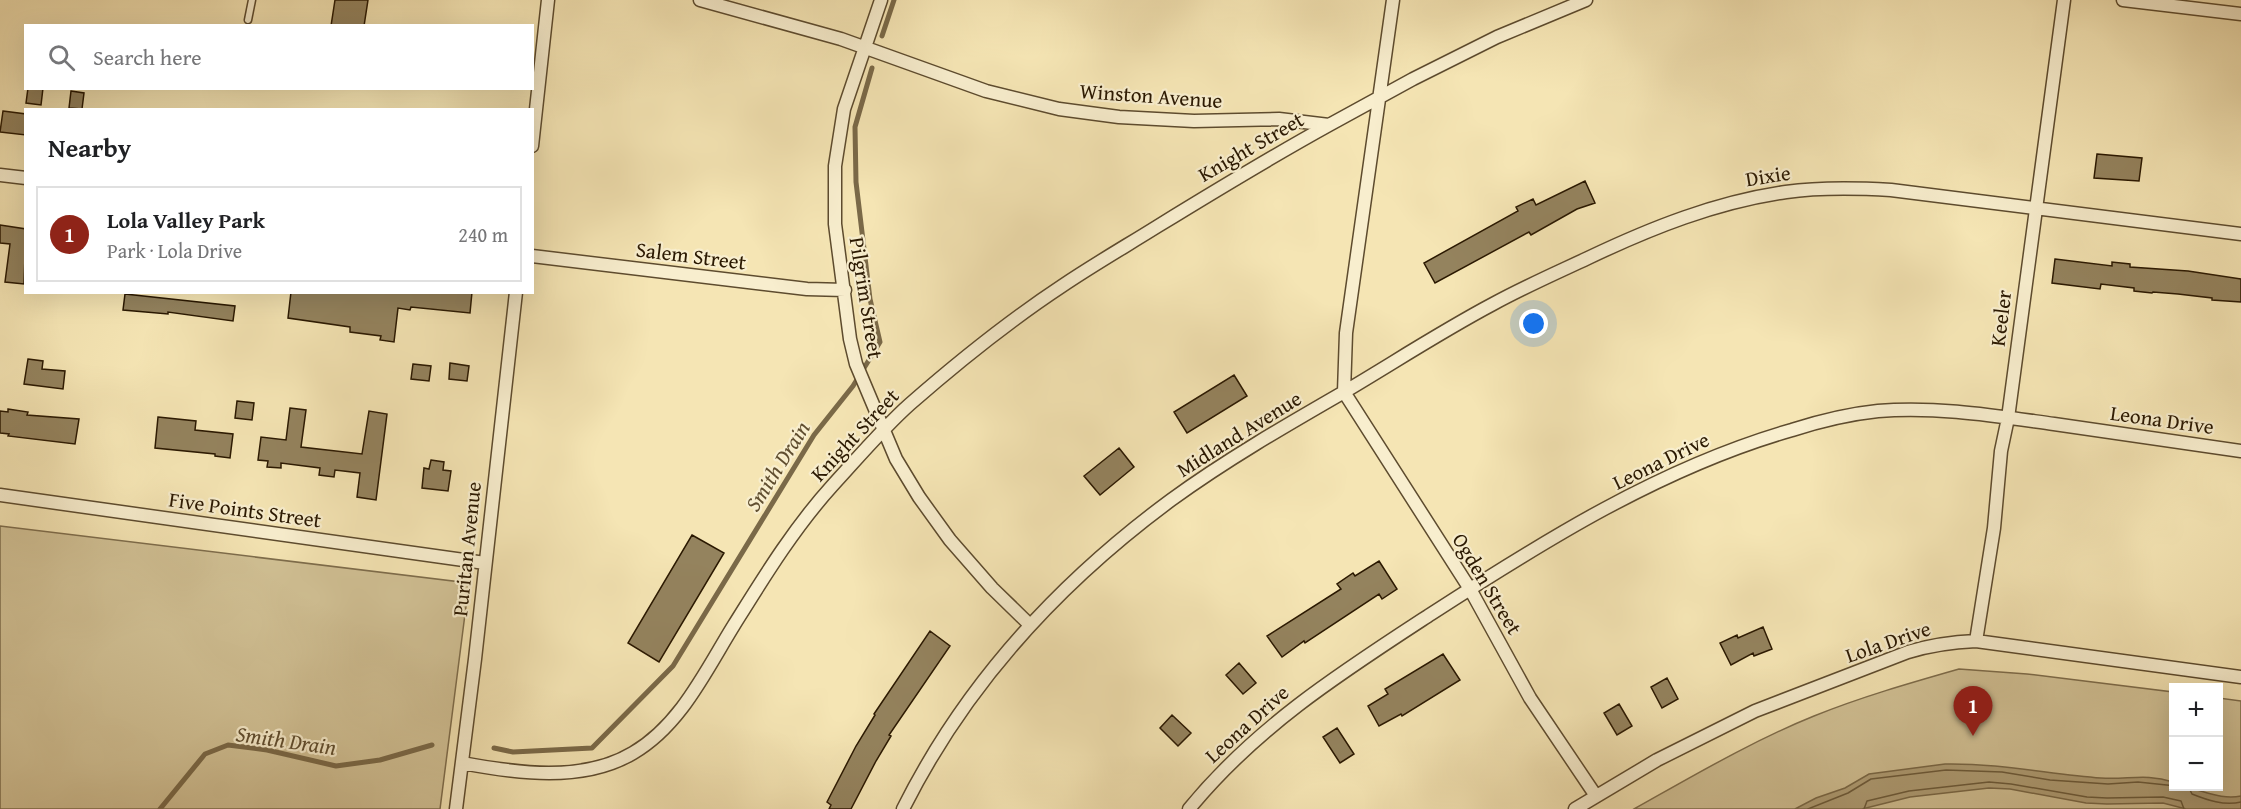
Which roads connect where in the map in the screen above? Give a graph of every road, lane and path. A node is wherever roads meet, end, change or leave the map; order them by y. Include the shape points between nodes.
1 (252, 0) edge
2 (548, 0) edge
3 (700, 0) edge
4 (881, 0) edge
5 (1393, 0) edge
6 (1586, 0) edge
7 (2064, 0) edge
8 (2123, 0) edge
9 (2241, 14) edge
10 (248, 20) dead end
11 (864, 47) junction
12 (1379, 98) junction
13 (1329, 125) junction
14 (534, 128) edge
15 (0, 175) edge
16 (24, 178) edge
17 (2036, 208) junction
18 (2241, 234) edge
19 (534, 256) edge
20 (844, 290) junction
21 (516, 294) edge
22 (1344, 392) junction
23 (2008, 418) junction
24 (883, 430) junction
25 (2241, 452) edge
26 (0, 495) edge
27 (485, 563) junction
28 (1470, 589) junction
29 (1030, 625) junction
30 (1976, 640) junction
31 (2241, 677) edge
32 (462, 763) junction
33 (1596, 796) junction
34 (456, 809) edge
35 (903, 809) edge
36 (1189, 809) edge
37 (1575, 809) edge

1 - 10 lane
2 - 14 street
3 - 11 street, Winston Avenue
4 - 11 street, Pilgrim Street
5 - 12 street
6 - 12 street via 1497,37
7 - 17 street, Keeler
8 - 9 street
11 - 13 street, Winston Avenue via 986,91 1059,109 1119,117 1194,121 1279,119
11 - 20 street, Pilgrim Street via 844,109 835,166 834,224
12 - 13 street
12 - 22 street via 1346,333
13 - 24 street, Knight Street via 1265,160 1064,285 979,347
15 - 16 street
17 - 18 street, Dixie
17 - 22 street, Dixie via 1844,188 1787,192 1721,205 1629,238 1533,283
17 - 23 street, Keeler
19 - 20 street, Salem Street via 807,289
20 - 24 street, Pilgrim Street via 856,364
21 - 27 street, Puritan Avenue
22 - 28 street, Ogden Street
22 - 29 street, Midland Avenue via 1223,464 1170,501 1096,560
23 - 25 street, Leona Drive
23 - 28 street, Leona Drive via 1941,410 1878,411 1818,422 1748,442 1663,479
23 - 30 street, Keeler
24 - 29 street, Pilgrim Street via 896,459 950,540
24 - 32 street, Knight Street via 805,519 684,706 647,744 614,762 580,770 517,771
26 - 27 street, Five Points Street
27 - 32 street, Puritan Avenue
28 - 33 street, Ogden Street via 1530,698
28 - 36 street, Leona Drive via 1287,712 1228,765
29 - 35 street, Midland Avenue via 950,728
30 - 31 street, Lola Drive
30 - 33 street, Lola Drive via 1908,652 1755,711
32 - 34 street, Puritan Avenue
33 - 37 street, Lola Drive

